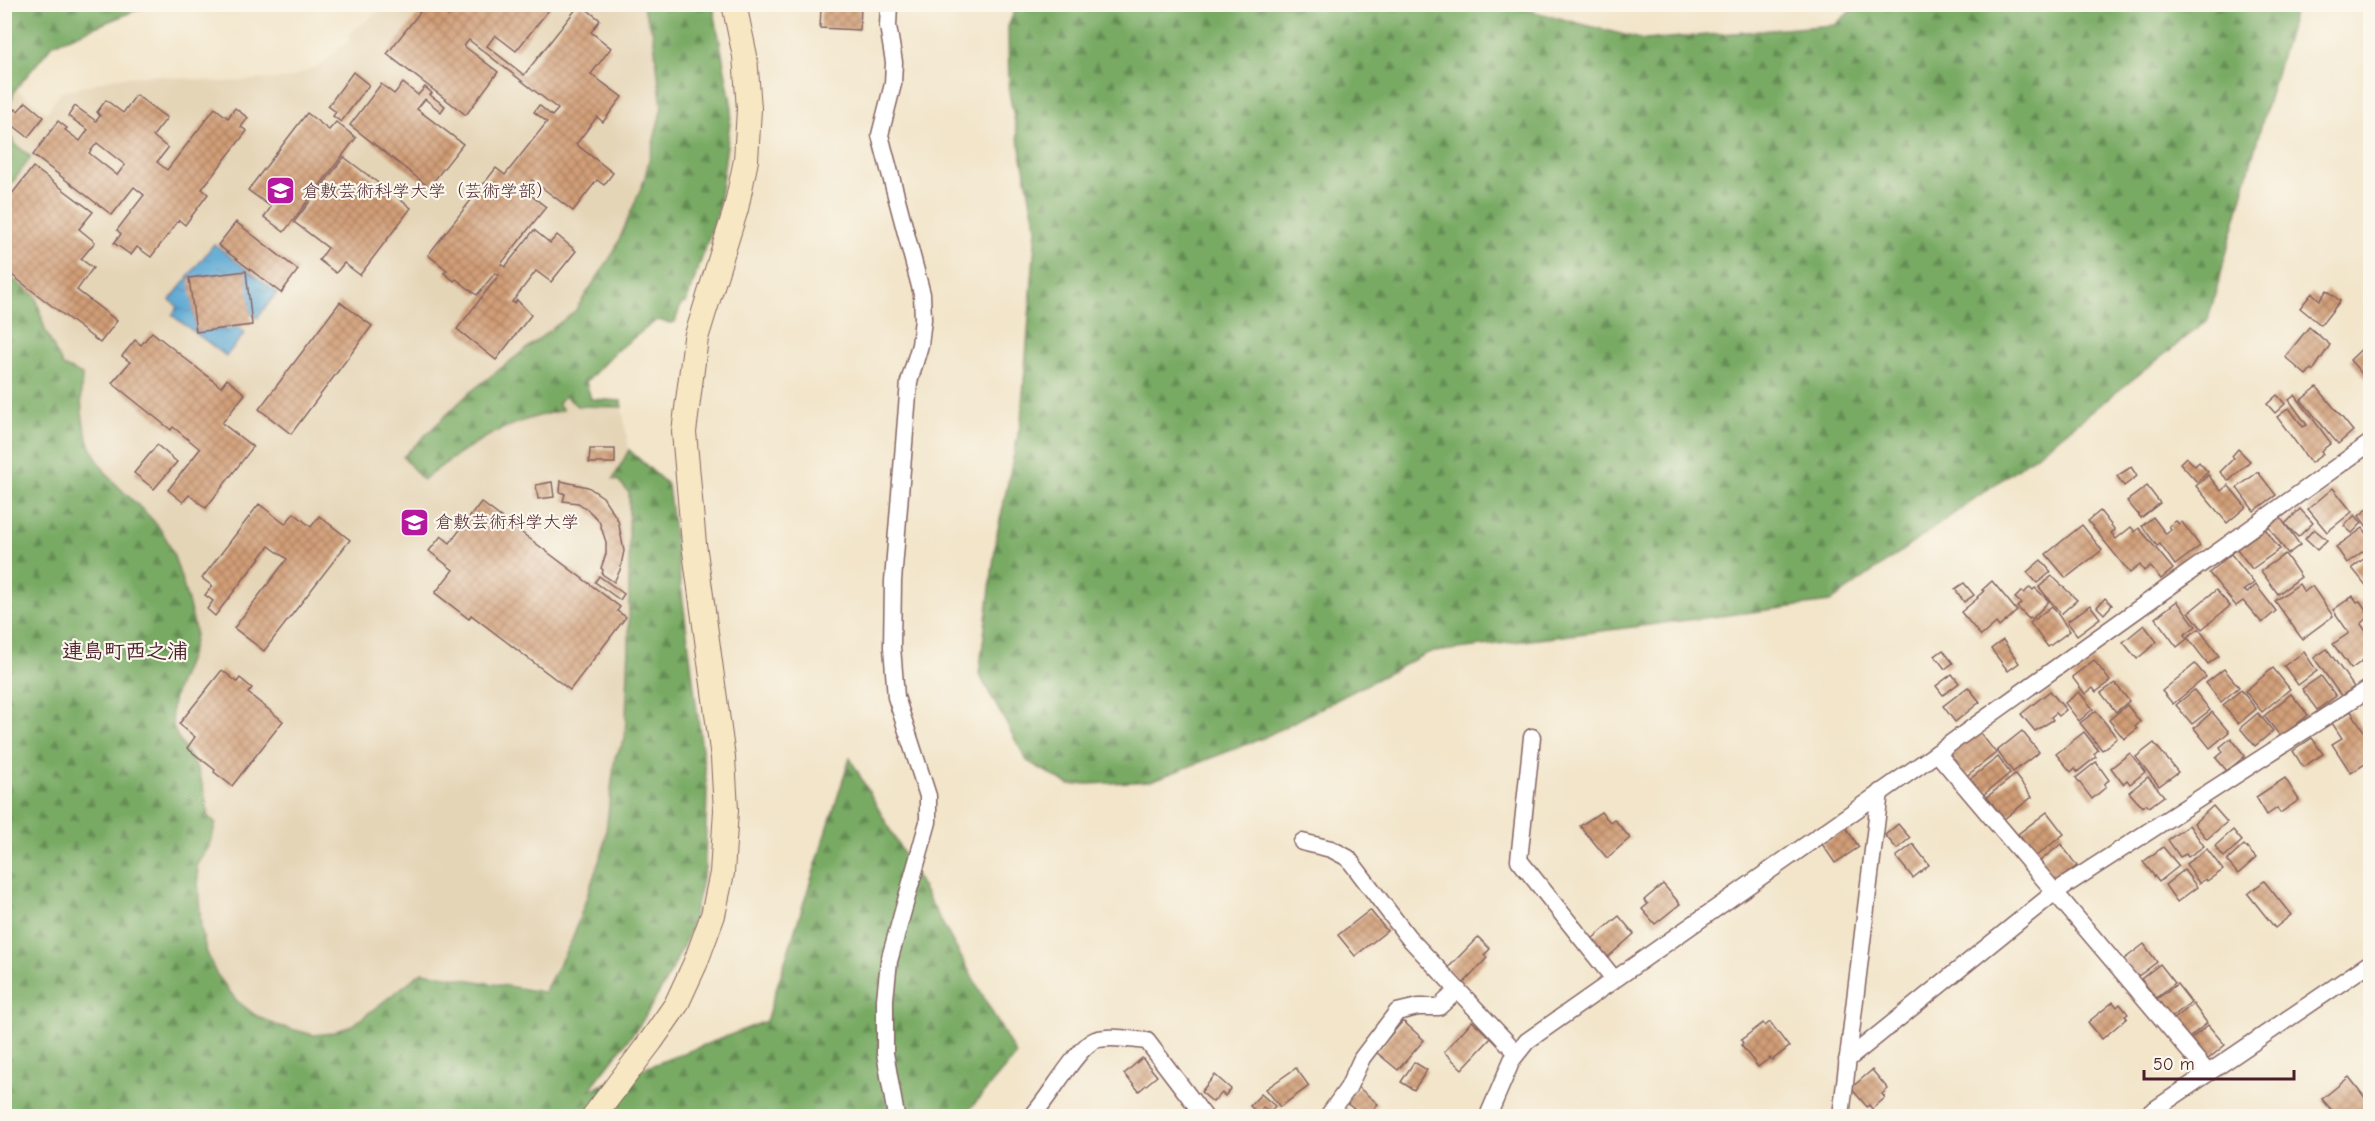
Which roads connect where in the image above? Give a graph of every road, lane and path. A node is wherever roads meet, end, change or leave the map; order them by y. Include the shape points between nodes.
1 (734, 4) edge
2 (889, 4) edge
3 (2370, 443) edge
4 (2370, 688) edge
5 (1532, 737) dead end
6 (1937, 753) junction
7 (1880, 792) junction
8 (1302, 842) dead end
9 (2055, 892) junction
10 (2370, 963) edge
11 (1614, 979) junction
12 (1458, 990) junction
13 (1517, 1053) junction
14 (1847, 1060) junction
15 (2208, 1073) junction
16 (594, 1116) edge
17 (896, 1116) edge
18 (1032, 1116) edge
19 (1204, 1116) edge
20 (1328, 1116) edge
21 (1488, 1116) edge
22 (1841, 1116) edge
23 (2145, 1116) edge

1 - 16 street via 745,56 749,109 746,160 736,208 696,338 684,432 694,544 723,758 726,810 722,873 713,915 676,1005
2 - 17 street via 893,84 880,135 922,294 923,319 909,382 893,581 892,647 896,697 928,796 928,822 889,961 885,999 885,1053
3 - 6 street
4 - 9 street
5 - 11 street via 1519,860
6 - 7 street
6 - 9 street
7 - 11 street
7 - 14 street
8 - 12 street via 1348,858 1408,937
9 - 14 street
9 - 15 street
10 - 15 street
11 - 13 street via 1527,1041
12 - 13 street
12 - 20 street via 1439,1007 1397,1012 1362,1058 1348,1088
13 - 21 street
14 - 22 street
15 - 23 street
18 - 19 street via 1094,1040 1117,1038 1147,1041

